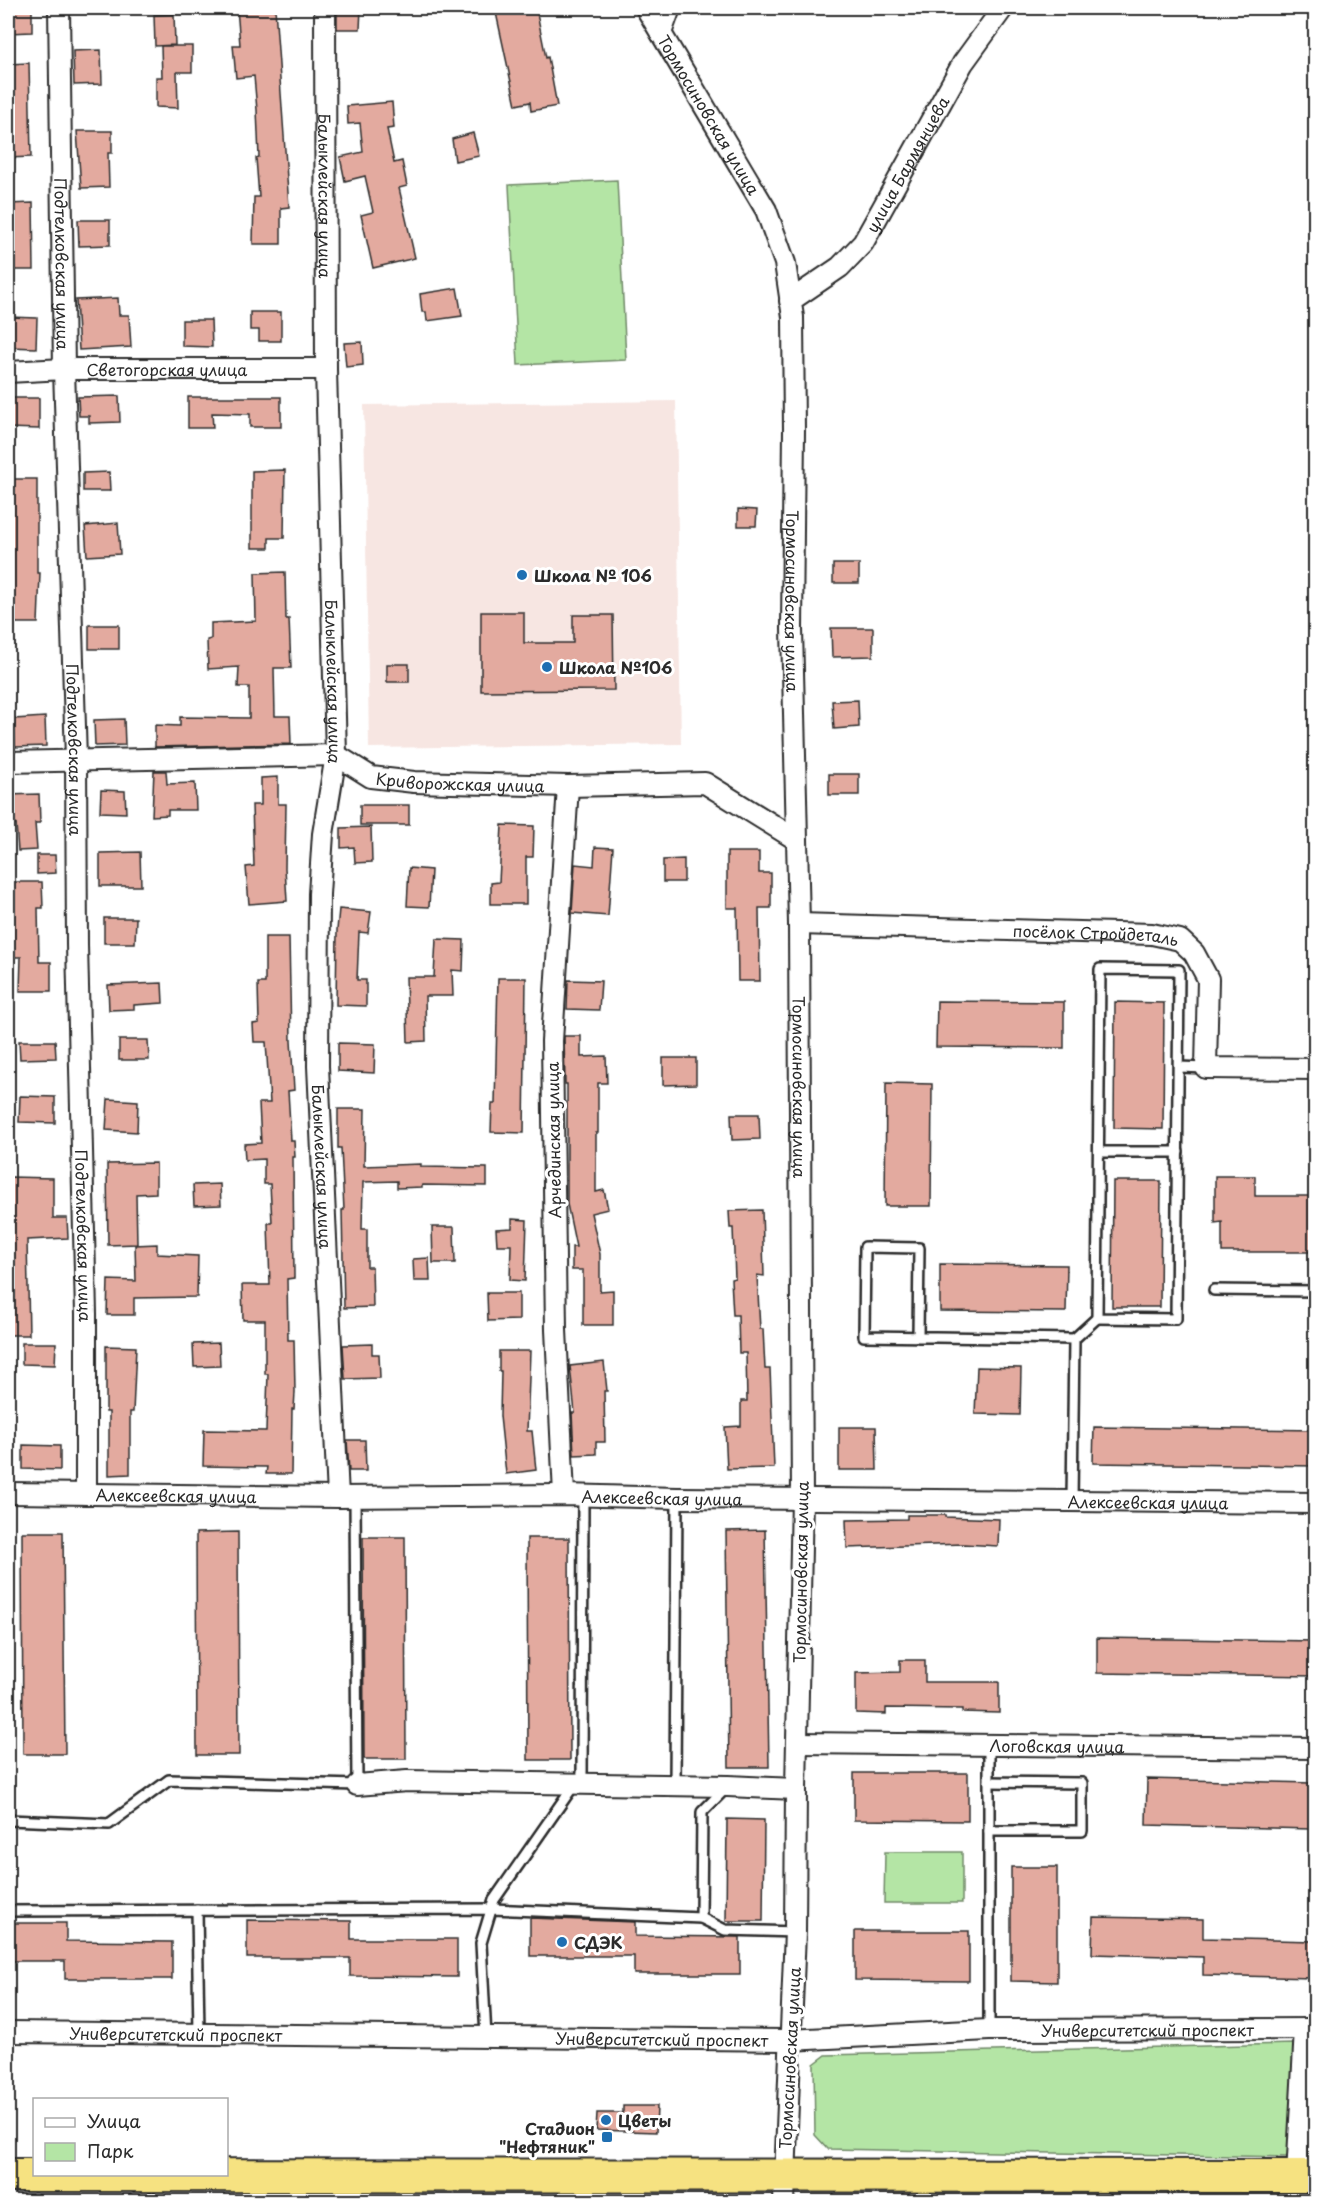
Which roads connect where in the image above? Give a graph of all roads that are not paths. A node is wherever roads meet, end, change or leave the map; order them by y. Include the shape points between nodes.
1 (59, 8) edge
2 (325, 8) edge
3 (646, 8) edge
4 (670, 8) edge
5 (1003, 8) edge
6 (661, 33) junction
7 (790, 301) junction
8 (64, 369) junction
9 (326, 369) junction
10 (8, 372) edge
11 (336, 755) junction
12 (76, 759) junction
13 (8, 762) edge
14 (568, 786) junction
15 (796, 840) junction
16 (799, 924) junction
17 (1179, 1067) junction
18 (1206, 1068) junction
19 (1316, 1070) edge
20 (1099, 1152) junction
21 (1178, 1152) junction
22 (1214, 1290) dead end
23 (1316, 1291) edge
24 (1097, 1318) junction
25 (918, 1337) junction
26 (1074, 1339) junction
27 (8, 1493) edge
28 (86, 1494) junction
29 (573, 1496) junction
30 (347, 1497) junction
31 (677, 1498) junction
32 (802, 1498) junction
33 (1072, 1501) junction
34 (1316, 1503) edge
35 (796, 1743) junction
36 (989, 1746) junction
37 (1316, 1748) edge
38 (989, 1782) junction
39 (578, 1784) junction
40 (357, 1785) junction
41 (675, 1785) junction
42 (728, 1786) junction
43 (796, 1789) junction
44 (8, 1820) edge
45 (989, 1831) junction
46 (492, 1908) junction
47 (196, 1910) junction
48 (8, 1911) edge
49 (701, 1918) junction
50 (795, 1932) junction
51 (1310, 2029) edge
52 (989, 2030) junction
53 (8, 2032) edge
54 (199, 2034) junction
55 (486, 2037) junction
56 (789, 2040) junction
57 (8, 2175) edge
58 (33, 2175) edge
59 (68, 2176) edge
60 (1306, 2176) edge
61 (784, 2188) edge

1 - 8 street, Подтелковская улица
2 - 9 street, Балыклейская улица
3 - 6 street, Тормосиновская улица
4 - 6 street
5 - 7 street, улица Бармянцева via 963,63 863,243 840,267
6 - 7 street, Тормосиновская улица via 766,210 785,263
7 - 15 street, Тормосиновская улица
8 - 9 street, Светогорская улица
8 - 10 street, Светогорская улица
8 - 12 street, Подтелковская улица
9 - 11 street, Балыклейская улица
11 - 12 street
11 - 14 street, Криворожская улица via 370,777
11 - 30 street, Балыклейская улица via 322,834 318,1066
12 - 13 street
12 - 28 street, Подтелковская улица
14 - 15 street, Криворожская улица via 705,783
14 - 29 street, Арчединская улица via 552,1041 556,1330
15 - 16 street, Тормосиновская улица
16 - 18 street, посёлок Стройдеталь via 1152,934 1180,940 1194,953 1208,979
16 - 32 street, Тормосиновская улица
17 - 18 lane
17 - 20 lane via 1179,970 1100,969
17 - 21 lane
18 - 19 street
20 - 21 lane
20 - 24 lane
21 - 24 lane via 1176,1319
22 - 23 lane
24 - 26 lane
25 - 25 lane via 864,1336 865,1247 919,1248
25 - 26 lane
26 - 33 lane
27 - 28 street, Алексеевская улица
28 - 30 street, Алексеевская улица
29 - 30 street, Алексеевская улица
29 - 31 street, Алексеевская улица
29 - 39 lane
30 - 40 lane
31 - 32 street, Алексеевская улица
31 - 41 lane
32 - 33 street, Алексеевская улица
32 - 35 street, Тормосиновская улица
33 - 34 street, Алексеевская улица
35 - 36 street, Логовская улица
35 - 43 street, Тормосиновская улица
36 - 37 street, Логовская улица
36 - 38 lane
38 - 45 lane
38 - 45 lane via 1082,1783 1082,1831
39 - 40 street via 407,1781
39 - 41 street
39 - 46 lane
40 - 44 lane via 169,1780 110,1824
41 - 42 street
42 - 43 street
42 - 49 lane via 702,1812
43 - 50 street, Тормосиновская улица
45 - 52 lane
46 - 47 lane
46 - 49 lane
46 - 55 lane via 481,1943
47 - 48 lane
47 - 54 lane
49 - 50 lane via 725,1930
50 - 56 street, Тормосиновская улица
51 - 52 street, Университетский проспект
51 - 60 street
52 - 56 street, Университетский проспект
53 - 54 street, Университетский проспект
54 - 55 street, Университетский проспект
55 - 56 street, Университетский проспект
56 - 61 street, Тормосиновская улица
57 - 58 highway
59 - 61 highway
60 - 61 highway

